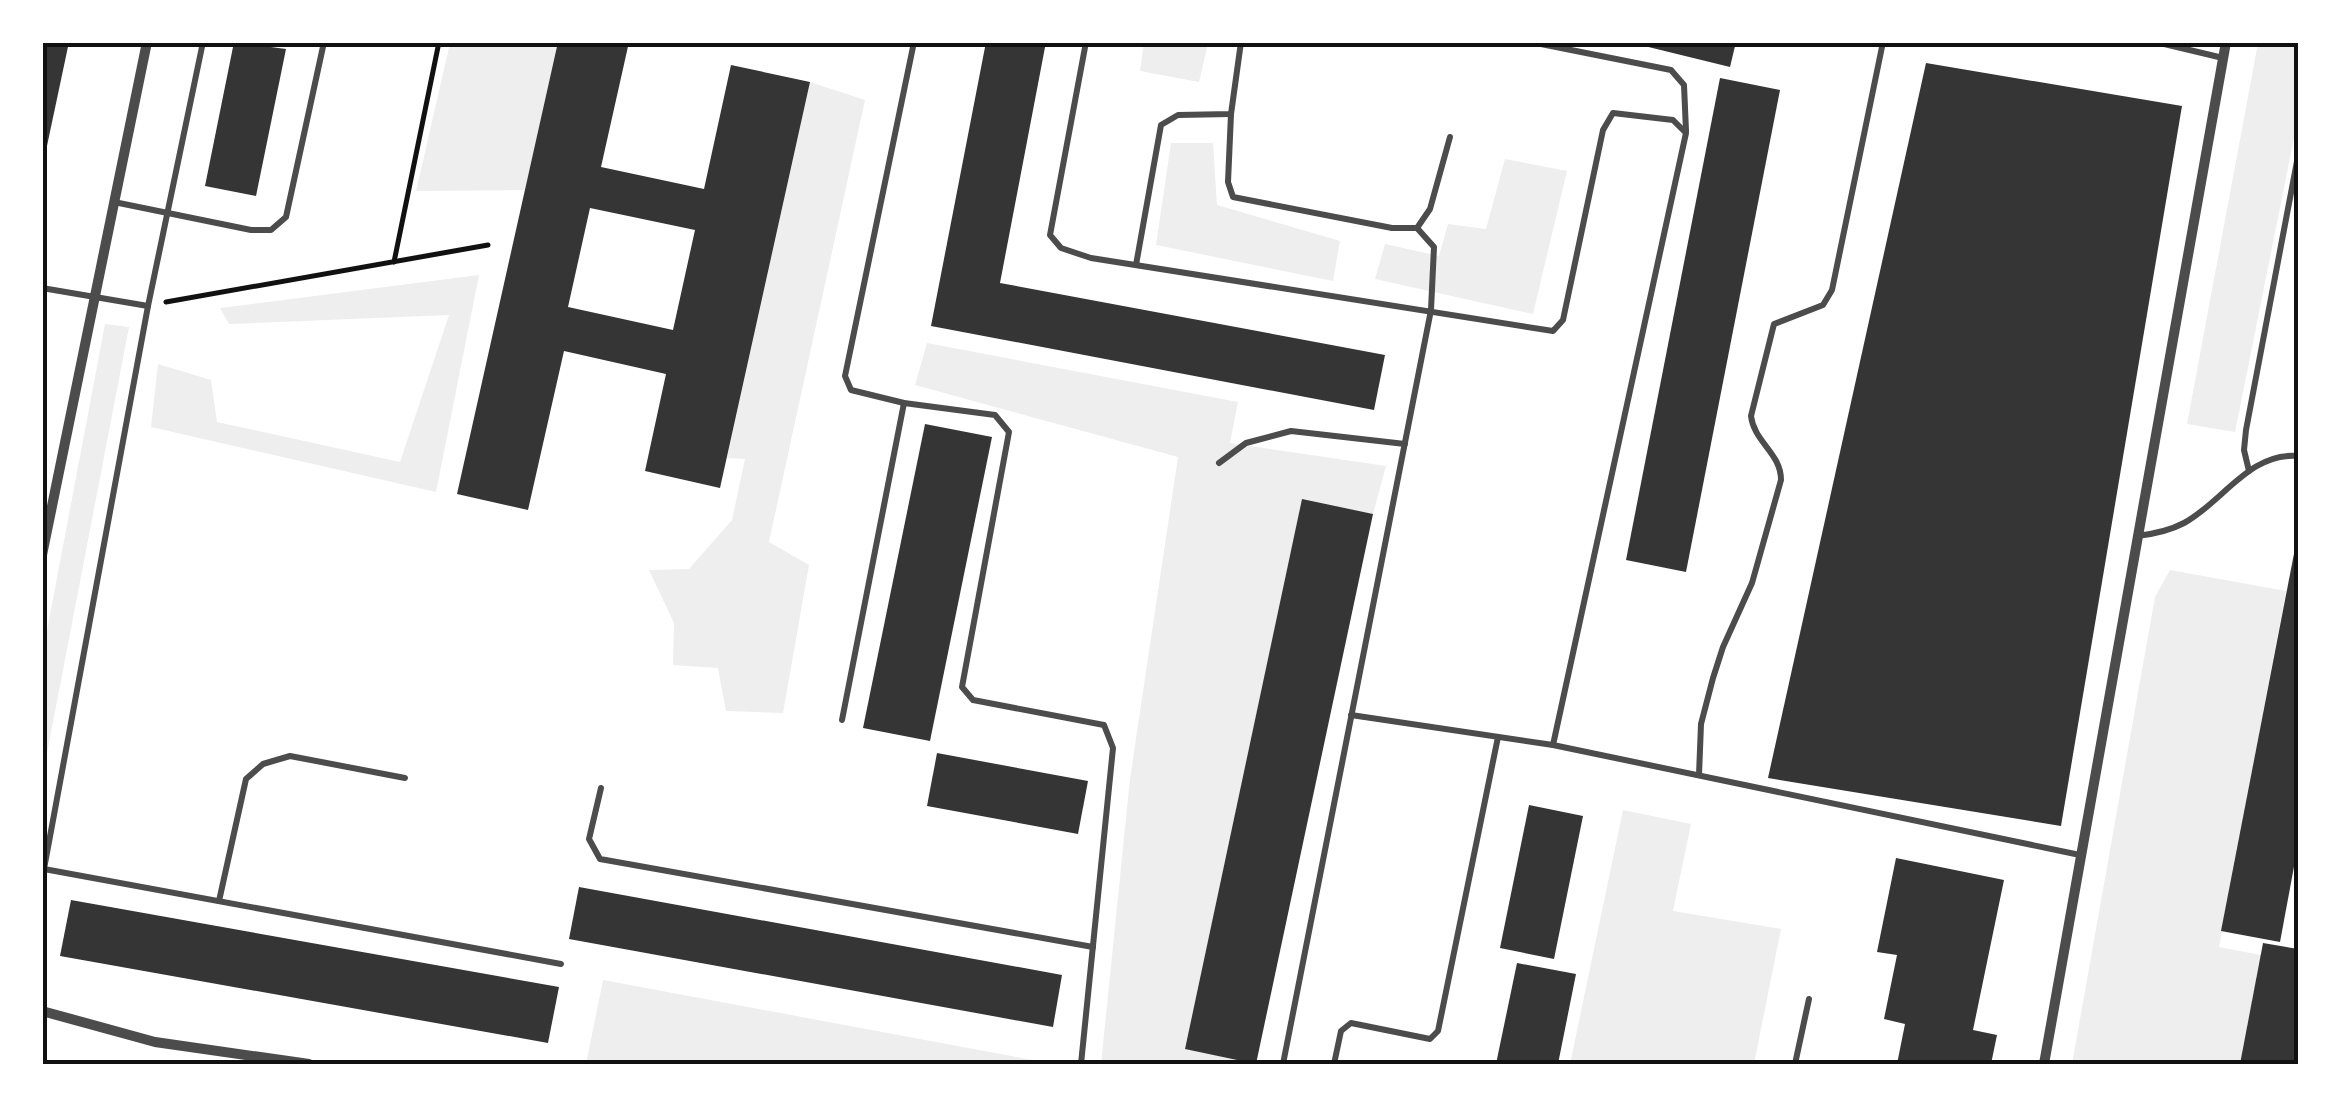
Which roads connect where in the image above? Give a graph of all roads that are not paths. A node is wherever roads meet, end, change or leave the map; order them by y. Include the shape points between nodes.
1 (147, 42) edge
2 (203, 42) edge
3 (324, 42) edge
4 (914, 42) edge
5 (1086, 42) edge
6 (1241, 42) edge
7 (1531, 42) edge
8 (1883, 42) edge
9 (2156, 42) edge
10 (2226, 42) edge
11 (2223, 58) junction
12 (1231, 114) junction
13 (1686, 134) junction
14 (1450, 137) dead end
15 (2298, 156) edge
16 (114, 202) junction
17 (167, 213) junction
18 (1416, 228) junction
19 (1136, 265) junction
20 (42, 288) edge
21 (94, 298) junction
22 (148, 306) junction
23 (1431, 310) junction
24 (904, 403) junction
25 (1405, 444) junction
26 (2298, 456) edge
27 (1219, 463) dead end
28 (2249, 471) junction
29 (2136, 536) junction
30 (42, 555) edge
31 (1351, 714) junction
32 (842, 720) dead end
33 (1498, 737) junction
34 (1553, 745) junction
35 (1699, 775) junction
36 (405, 778) dead end
37 (601, 788) dead end
38 (2080, 855) junction
39 (43, 869) edge
40 (220, 901) junction
41 (1093, 946) junction
42 (560, 964) dead end
43 (1809, 999) dead end
44 (42, 1011) edge
45 (309, 1064) edge
46 (1082, 1064) edge
47 (1283, 1064) edge
48 (1334, 1064) edge
49 (1795, 1064) edge
50 (2044, 1064) edge

1 - 16 street
2 - 17 lane
3 - 17 lane via 286,217 272,230 252,230
4 - 24 lane via 845,376 852,390
5 - 19 lane via 1050,235 1062,248
6 - 12 lane
7 - 13 lane via 1670,70 1684,85
8 - 35 lane via 1832,290 1822,305 1774,324 1751,416 1782,465 1782,480 1752,583 1713,678 1701,724
9 - 11 lane
10 - 11 street
11 - 29 street
12 - 18 lane via 1233,197
12 - 19 lane via 1178,114 1161,125
13 - 23 lane via 1674,120 1613,113 1603,130 1563,320 1553,331
13 - 34 lane
14 - 18 lane via 1430,209
15 - 28 lane via 2246,430
16 - 17 lane
16 - 21 street
17 - 22 lane
18 - 23 lane via 1434,247
19 - 23 lane
20 - 21 lane
21 - 22 lane
21 - 30 street
22 - 39 lane
23 - 25 lane
24 - 32 lane
24 - 41 lane via 995,415 1009,432 962,687 973,700 1104,725 1112,748
25 - 27 lane via 1291,432 1246,443
25 - 31 lane
26 - 28 lane via 2272,457
28 - 29 lane via 2187,522
29 - 38 street
31 - 33 lane
31 - 47 lane
33 - 34 lane
33 - 48 lane via 1438,1030 1430,1039 1351,1023 1340,1031
34 - 35 lane
35 - 38 lane
36 - 40 lane via 290,756 262,764 246,779
37 - 41 lane via 589,839 600,858
38 - 50 street
39 - 40 lane
40 - 42 lane
41 - 46 lane
43 - 49 lane
44 - 45 street via 155,1042

